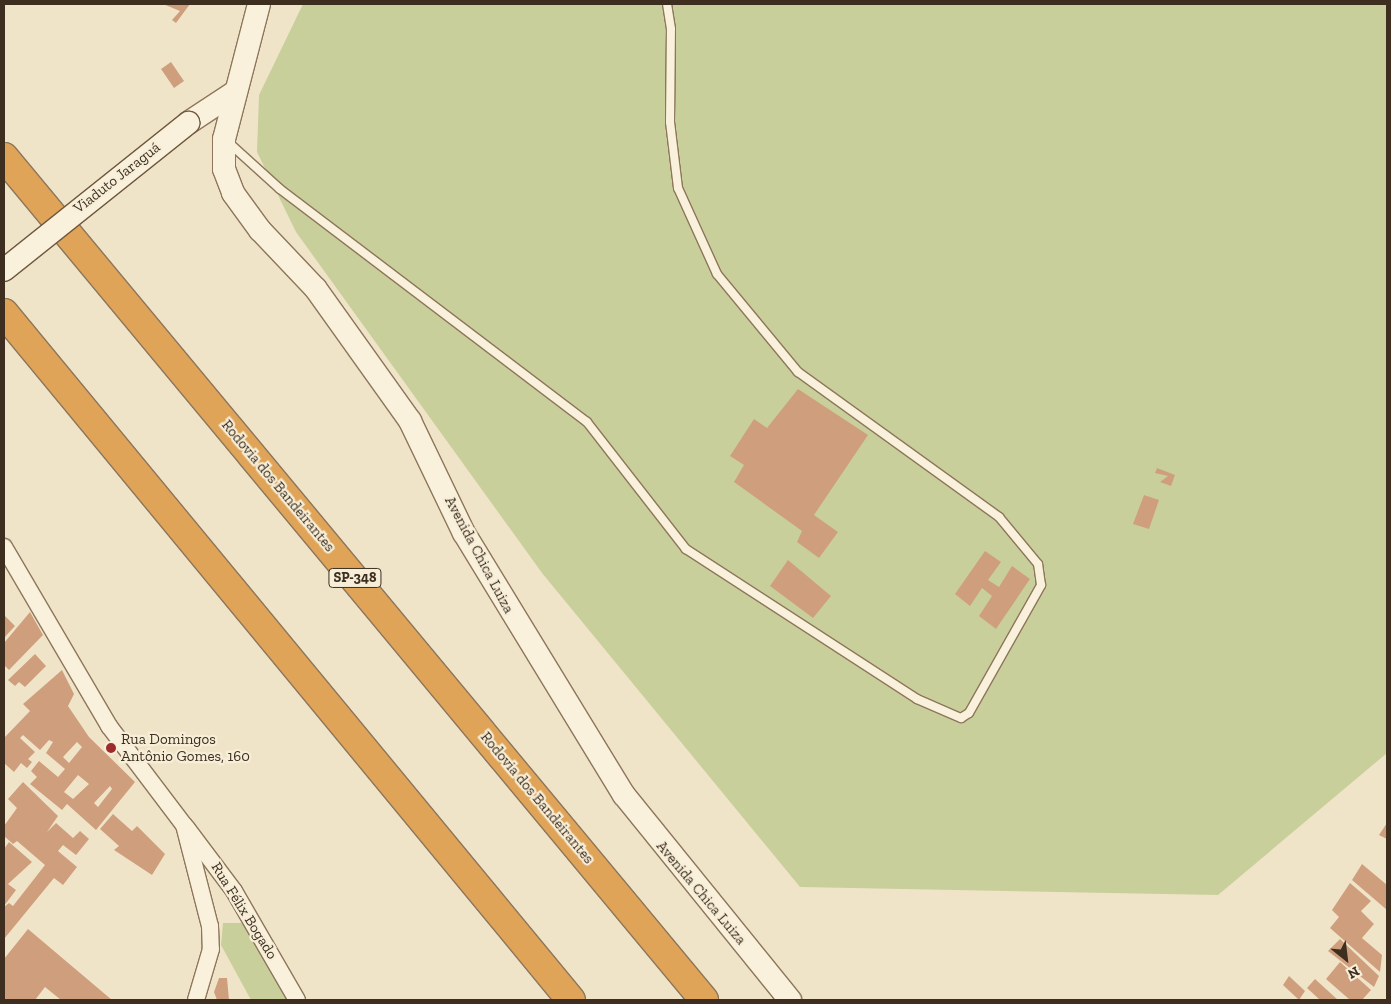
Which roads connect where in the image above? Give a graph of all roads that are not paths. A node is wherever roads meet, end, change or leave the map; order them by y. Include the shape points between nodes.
1 (259, 4) edge
2 (667, 4) edge
3 (235, 92) junction
4 (224, 139) junction
5 (4, 157) edge
6 (4, 270) edge
7 (4, 313) edge
8 (4, 547) edge
9 (184, 825) junction
10 (196, 1000) edge
11 (297, 1000) edge
12 (571, 1000) edge
13 (704, 1000) edge
14 (790, 1000) edge

1 - 3 main road, Avenida Chica Luiza
2 - 4 lane via 671,29 670,122 678,188 717,274 798,372 999,517 1038,564 1041,585 969,713 961,718 917,699 686,549 588,422 280,189
3 - 4 main road, Avenida Chica Luiza
3 - 6 main road, Viaduto Jaraguá, bridge via 188,123
4 - 14 main road, Avenida Chica Luiza via 224,169 243,209 316,289 410,421 464,533 624,795
5 - 13 highway, Rodovia dos Bandeirantes / SP-348
7 - 12 highway
8 - 9 street, Rua Félix Bogado via 109,726
9 - 10 street via 210,926 211,949
9 - 11 street, Rua Félix Bogado via 234,890

